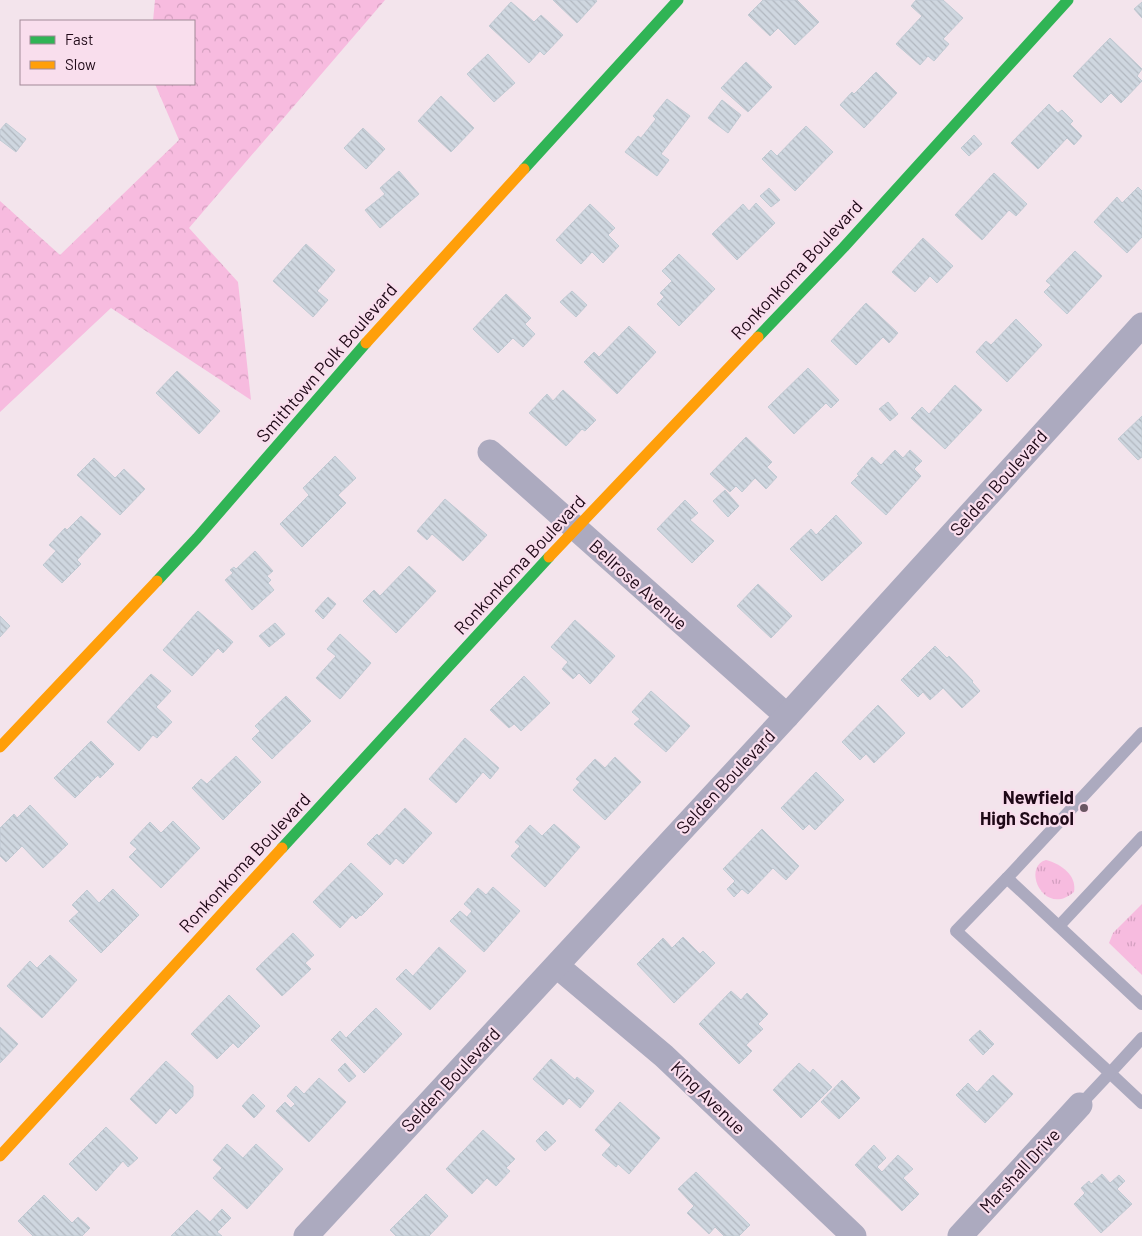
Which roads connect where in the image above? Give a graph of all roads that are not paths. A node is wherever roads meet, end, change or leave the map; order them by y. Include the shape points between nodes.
1 (678, 0) edge
2 (1068, 0) edge
3 (1142, 325) edge
4 (490, 452) dead end
5 (576, 529) junction
6 (786, 716) junction
7 (1142, 733) edge
8 (0, 747) edge
9 (1142, 837) edge
10 (1007, 878) junction
11 (1059, 926) junction
12 (557, 966) junction
13 (1142, 1004) edge
14 (1142, 1038) edge
15 (1110, 1073) junction
16 (1142, 1103) edge
17 (1080, 1105) joint
18 (0, 1156) edge
19 (306, 1236) edge
20 (854, 1236) edge
21 (960, 1236) edge

1 - 8 street, Smithtown Polk Boulevard via 369,340 197,538
2 - 5 street, Ronkonkoma Boulevard via 844,247
3 - 6 street, Selden Boulevard
4 - 5 street, Bellrose Avenue
5 - 6 street, Bellrose Avenue
5 - 18 street, Ronkonkoma Boulevard
6 - 12 street, Selden Boulevard
7 - 10 lane
9 - 11 lane
10 - 11 lane
10 - 15 lane via 956,931
11 - 13 lane
12 - 19 street, Selden Boulevard
12 - 20 street, King Avenue via 664,1056
14 - 15 lane
15 - 16 lane
15 - 17 lane
17 - 21 street, Marshall Drive

